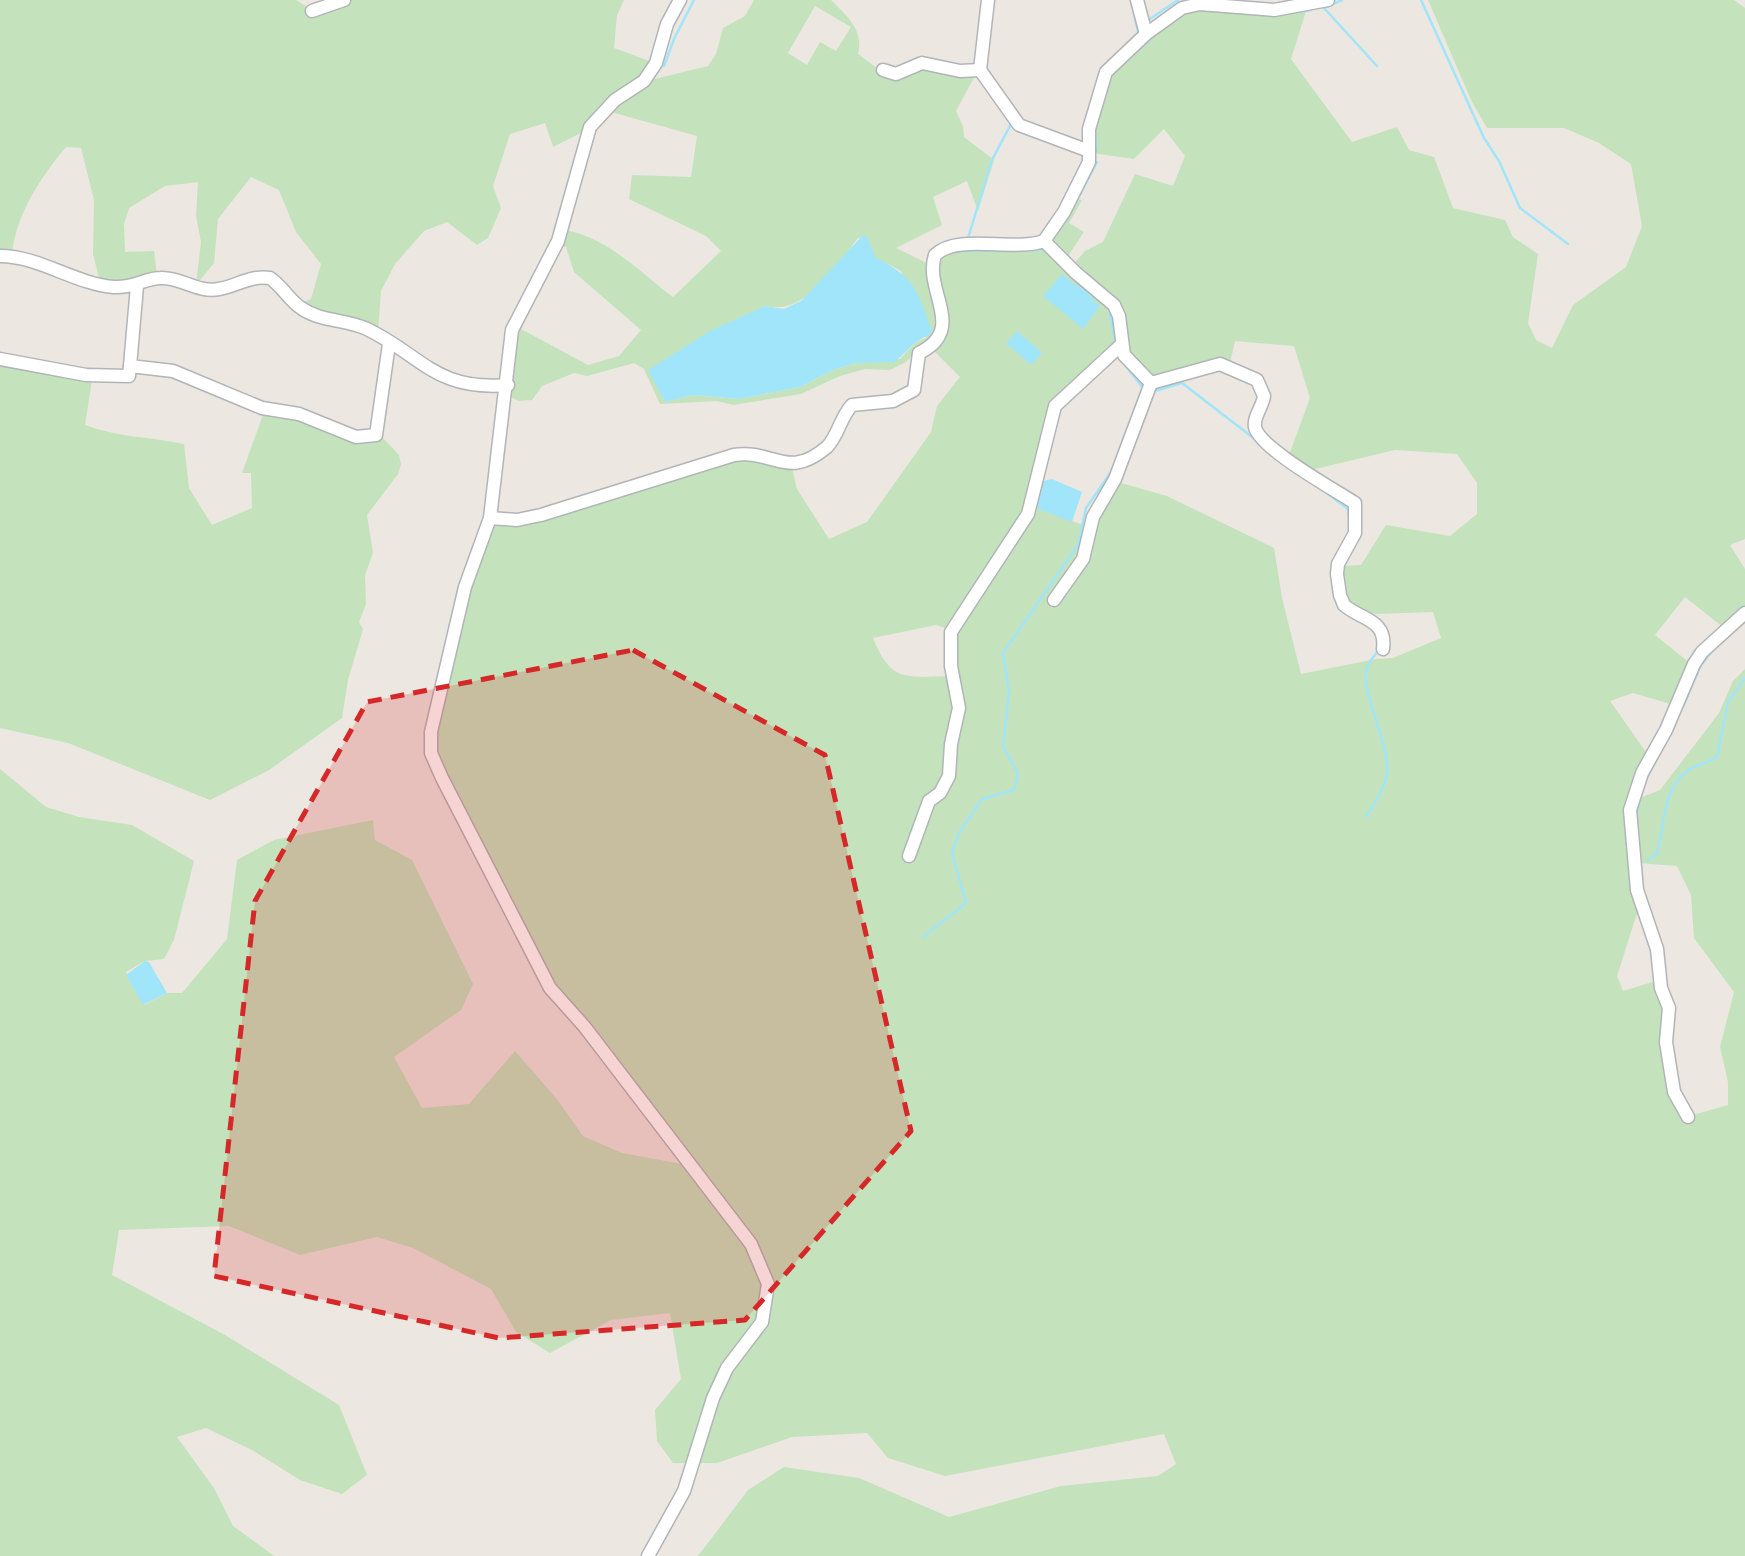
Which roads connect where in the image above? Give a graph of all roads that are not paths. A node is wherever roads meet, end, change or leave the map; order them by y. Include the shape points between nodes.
1 (344, 0) edge
2 (680, 0) edge
3 (988, 0) edge
4 (1137, 0) edge
5 (1328, 0) edge
6 (312, 12) dead end
7 (1142, 38) junction
8 (883, 70) dead end
9 (980, 70) junction
10 (1089, 151) junction
11 (1044, 241) junction
12 (0, 256) edge
13 (137, 286) junction
14 (389, 344) junction
15 (1121, 345) junction
16 (0, 359) edge
17 (130, 366) junction
18 (1151, 383) junction
19 (508, 385) junction
20 (490, 518) junction
21 (1054, 600) dead end
22 (1745, 612) edge
23 (1383, 649) dead end
24 (909, 856) dead end
25 (1688, 1117) dead end
26 (648, 1556) edge

1 - 6 street
2 - 19 street via 667,24 656,63 644,81 615,100 590,127 558,241 512,330
3 - 9 street
4 - 7 street
5 - 7 street via 1274,10 1200,4 1182,8
7 - 10 street via 1106,72 1089,129
8 - 9 street via 896,74 922,63
9 - 10 street via 1019,125
10 - 11 street via 1079,183
11 - 15 street via 1114,305
11 - 20 street via 1025,246 953,245 934,255 941,334 919,353 914,390 892,401 852,405 829,445 804,461 794,465 744,453 541,515 517,520
12 - 13 street via 13,256 103,286
13 - 14 street via 158,277 210,290 253,277 270,278 304,310 367,329
13 - 17 street
14 - 17 street via 376,435 371,438 356,437 299,414 262,408 173,371
14 - 19 street via 443,377 475,385
15 - 18 street via 1124,355
15 - 24 street via 1055,406 1028,514 951,632 958,708 949,776 940,793 929,801
16 - 17 street via 86,375 129,376
18 - 21 street via 1115,479 1093,517 1083,559
18 - 23 street via 1220,364 1257,380 1264,396 1254,423 1257,433 1355,503 1355,533 1338,564 1338,589 1344,605 1379,627 1385,640
19 - 20 street
20 - 26 street via 465,587 433,720 435,764 550,988 751,1244 768,1284 762,1322 727,1368 684,1491
22 - 25 street via 1694,664 1642,773 1630,810 1637,890 1657,949 1661,988 1669,1008 1666,1042 1674,1092

